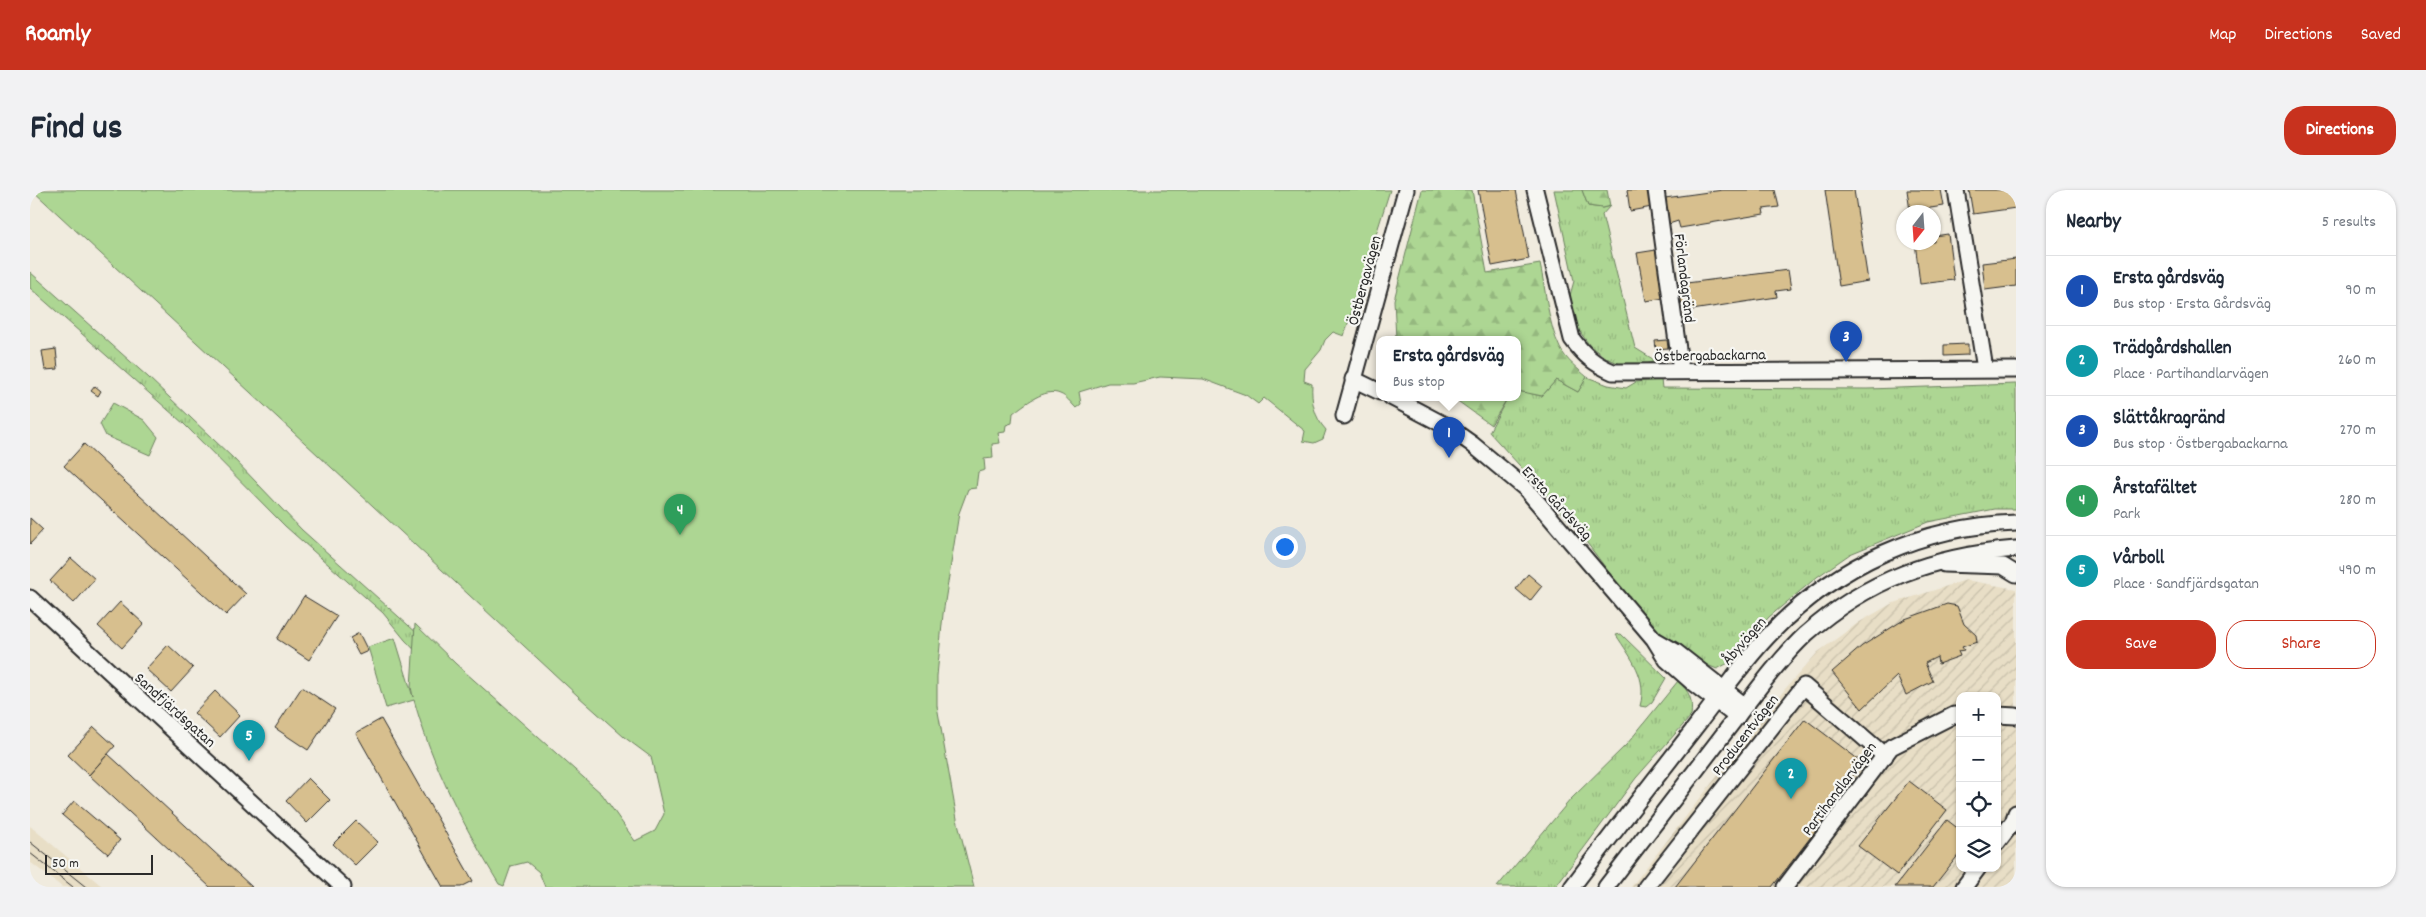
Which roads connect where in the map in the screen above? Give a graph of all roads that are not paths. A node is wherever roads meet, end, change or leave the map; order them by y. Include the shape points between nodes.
1 (1406, 190) edge
2 (1535, 190) edge
3 (1656, 190) edge
4 (1956, 190) edge
5 (1985, 370) junction
6 (2016, 370) edge
7 (1681, 371) junction
8 (1353, 378) junction
9 (1376, 390) edge
10 (1399, 401) edge
11 (1344, 416) dead end
12 (2016, 523) edge
13 (2016, 549) edge
14 (1933, 562) junction
15 (2016, 574) edge
16 (30, 598) edge
17 (1720, 696) junction
18 (1741, 711) junction
19 (1956, 715) edge
20 (2001, 715) edge
21 (2016, 716) edge
22 (1885, 756) junction
23 (2016, 813) edge
24 (2001, 838) edge
25 (1975, 872) edge
26 (343, 887) edge
27 (1572, 887) edge
28 (1606, 887) edge
29 (1646, 887) edge
30 (1785, 887) edge
31 (1964, 887) edge

1 - 8 street, Östbergavägen
2 - 7 street, Östbergabackarna via 1572,339 1584,355 1596,365 1613,372
3 - 7 street, Förlandagränd
4 - 5 street
5 - 6 street, Östbergabackarna
5 - 7 street, Östbergabackarna
8 - 9 street
8 - 11 street, Östbergavägen
10 - 17 street, Ersta Gårdsväg via 1448,426 1526,489 1654,639 1676,652
12 - 17 street, Åbyvägen via 1963,528 1926,537 1860,563 1803,602 1772,632
13 - 14 street via 1980,552
14 - 15 street via 2003,566
14 - 18 street via 1896,575 1837,610 1805,636
16 - 26 street, Sandfjärdsgatan
17 - 18 street, Ersta Gårdsväg
17 - 27 street, Åbyvägen
18 - 28 street
19 - 22 street, Partihandlarvägen via 1891,747
20 - 21 street
22 - 29 street, Producentvägen via 1804,686
22 - 30 street, Partihandlarvägen
23 - 24 street
25 - 31 street

